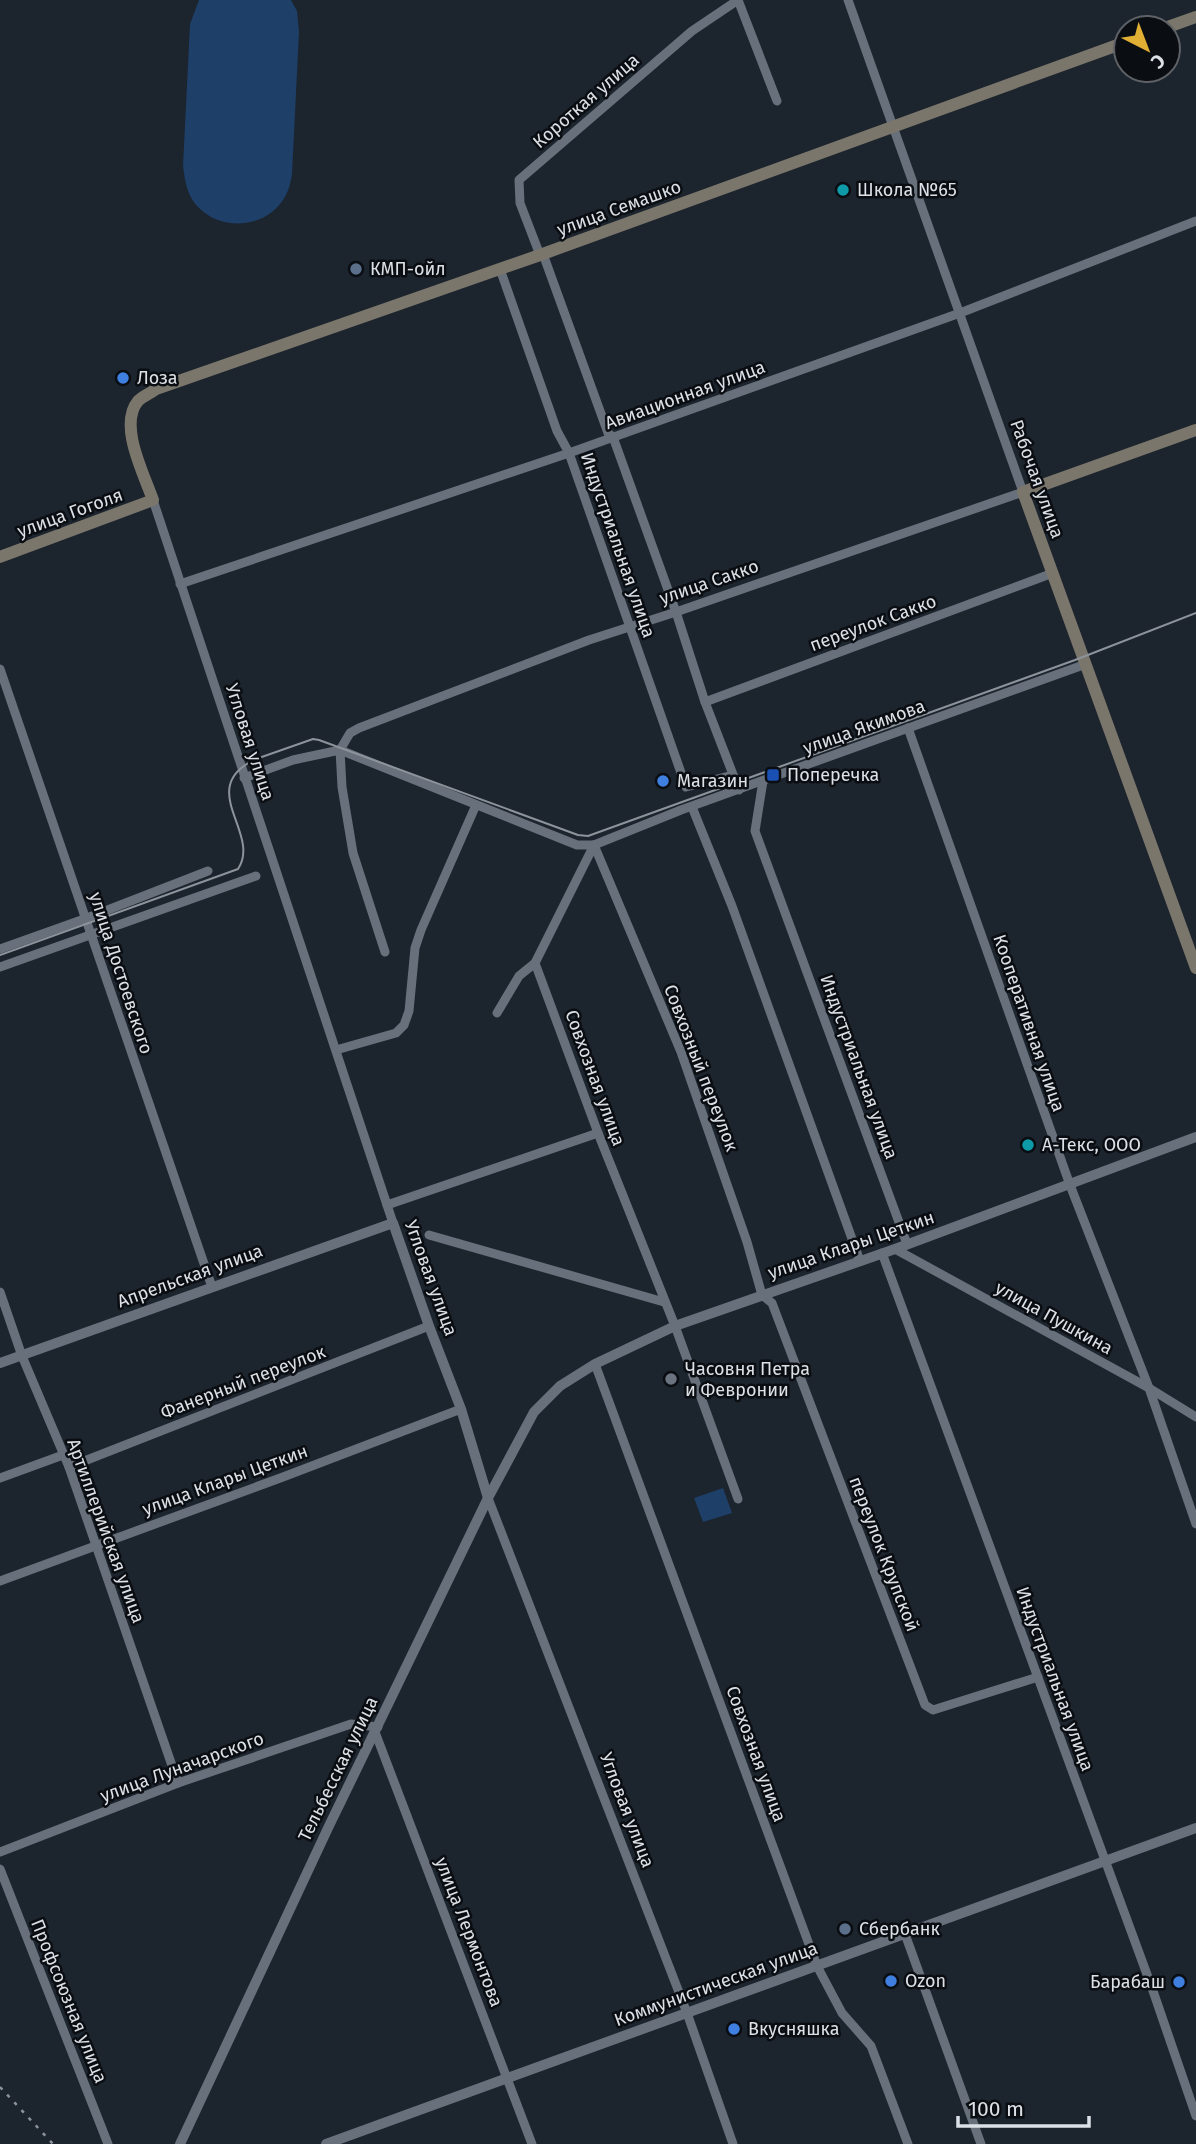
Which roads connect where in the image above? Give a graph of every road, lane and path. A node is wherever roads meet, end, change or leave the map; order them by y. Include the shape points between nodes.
1 (738, 0) edge
2 (848, 0) edge
3 (1112, 47) edge
4 (777, 101) dead end
5 (894, 127) junction
6 (1196, 221) edge
7 (542, 254) junction
8 (500, 269) junction
9 (960, 313) junction
10 (131, 414) joint
11 (1196, 430) edge
12 (612, 437) junction
13 (569, 453) junction
14 (1023, 492) junction
15 (153, 500) junction
16 (0, 558) edge
17 (1053, 573) junction
18 (180, 584) junction
19 (676, 612) junction
20 (630, 627) junction
21 (1086, 664) junction
22 (0, 669) edge
23 (705, 702) junction
24 (908, 728) junction
25 (340, 750) junction
26 (733, 775) junction
27 (244, 778) junction
28 (763, 780) junction
29 (739, 790) junction
30 (476, 805) junction
31 (692, 807) junction
32 (594, 845) junction
33 (208, 871) dead end
34 (256, 876) dead end
35 (86, 918) junction
36 (90, 935) junction
37 (0, 948) edge
38 (385, 952) dead end
39 (535, 964) junction
40 (0, 967) edge
41 (1196, 968) edge
42 (497, 1013) dead end
43 (336, 1050) junction
44 (598, 1133) junction
45 (1196, 1137) edge
46 (1070, 1185) junction
47 (387, 1205) junction
48 (393, 1223) junction
49 (429, 1235) dead end
50 (907, 1244) junction
51 (895, 1249) junction
52 (882, 1253) junction
53 (860, 1261) junction
54 (212, 1287) junction
55 (0, 1292) edge
56 (762, 1295) junction
57 (664, 1302) junction
58 (429, 1326) junction
59 (675, 1326) junction
60 (22, 1356) junction
61 (0, 1363) edge
62 (595, 1364) junction
63 (1149, 1388) junction
64 (461, 1409) junction
65 (534, 1412) joint
66 (1196, 1417) edge
67 (64, 1455) junction
68 (69, 1467) junction
69 (0, 1478) edge
70 (488, 1498) junction
71 (738, 1499) dead end
72 (1196, 1524) edge
73 (96, 1546) junction
74 (0, 1581) edge
75 (1038, 1677) junction
76 (377, 1729) junction
77 (177, 1783) junction
78 (1196, 1828) edge
79 (0, 1852) edge
80 (1105, 1861) junction
81 (0, 1869) edge
82 (905, 1934) junction
83 (817, 1966) junction
84 (687, 2013) junction
85 (509, 2078) junction
86 (1196, 2116) edge
87 (108, 2144) edge
88 (180, 2144) edge
89 (326, 2144) edge
90 (533, 2144) edge
91 (733, 2144) edge
92 (908, 2144) edge
93 (981, 2144) edge

1 - 4 street
1 - 7 street, Короткая улица via 692,31 519,180 520,203
2 - 5 street, Рабочая улица
3 - 5 main road, улица Семашко
5 - 7 main road, улица Семашко
5 - 9 street, Рабочая улица
6 - 9 street, Авиационная улица
7 - 8 main road, улица Семашко
7 - 12 street, Индустриальная улица
8 - 10 main road, улица Семашко via 156,389 139,400
8 - 13 street, Индустриальная улица
9 - 12 street, Авиационная улица
9 - 14 street, Рабочая улица
10 - 15 main road, Угловая улица via 129,431
11 - 14 main road, улица Сакко
12 - 13 street, Авиационная улица
12 - 19 street, Индустриальная улица
13 - 18 street, Авиационная улица
13 - 20 street, Индустриальная улица
14 - 17 main road, Рабочая улица
14 - 19 street, улица Сакко
15 - 16 main road, улица Гоголя
15 - 18 street, Угловая улица
17 - 21 main road, Рабочая улица
17 - 23 street, переулок Сакко
18 - 27 street, Угловая улица
19 - 20 street, улица Сакко
19 - 23 street, Индустриальная улица
20 - 25 street, улица Сакко via 359,727
20 - 26 street, Индустриальная улица via 686,787
21 - 24 street, улица Якимова
21 - 41 main road, Рабочая улица
22 - 35 street, улица Достоевского
23 - 26 street, Индустриальная улица
24 - 28 street, улица Якимова
24 - 46 street, Кооперативная улица
25 - 27 street via 293,760
25 - 30 street
25 - 38 street via 353,853
26 - 29 street, Индустриальная улица
27 - 43 street, Угловая улица
28 - 29 street, улица Якимова
28 - 50 street, Индустриальная улица via 755,831
29 - 31 street, улица Якимова
30 - 32 street via 577,845
30 - 43 street via 415,948 404,1025 396,1033
31 - 32 street, улица Якимова
31 - 53 street
32 - 39 street
32 - 56 street, Совхозный переулок via 681,1052
33 - 35 street
34 - 36 street
35 - 36 street, улица Достоевского
35 - 37 street
36 - 40 street
36 - 54 street, улица Достоевского
39 - 42 street via 519,976
39 - 44 street, Совхозная улица
43 - 47 street, Угловая улица
44 - 47 street
44 - 57 street, Совхозная улица
45 - 46 street, улица Клары Цеткин
46 - 50 street, улица Клары Цеткин
46 - 63 street, Кооперативная улица
47 - 48 street, Угловая улица
48 - 54 street, Апрельская улица
48 - 58 street, Угловая улица
49 - 57 street
50 - 51 street, улица Клары Цеткин
51 - 52 street, улица Клары Цеткин
51 - 63 street, улица Пушкина
52 - 53 street, улица Клары Цеткин
52 - 75 street, Индустриальная улица
53 - 56 street, улица Клары Цеткин
54 - 60 street, Апрельская улица
55 - 60 street, Артиллерийская улица
56 - 59 street, улица Клары Цеткин
56 - 75 street, переулок Крупской via 772,1303 925,1705 933,1710
57 - 59 street, Совхозная улица
58 - 64 street, Угловая улица
58 - 68 street, Фанерный переулок
59 - 62 street, улица Клары Цеткин
59 - 71 street, Совхозная улица
60 - 61 street, Апрельская улица
60 - 67 street, Артиллерийская улица
62 - 65 street, улица Клары Цеткин via 560,1385
62 - 83 street, Совхозная улица
63 - 66 street, улица Пушкина
63 - 72 street, Кооперативная улица
64 - 70 street, Угловая улица
64 - 73 street, улица Клары Цеткин
65 - 70 street, Тельбесская улица
67 - 68 street, Артиллерийская улица
67 - 69 street
68 - 73 street, Артиллерийская улица
70 - 76 street, Тельбесская улица
70 - 84 street, Угловая улица
73 - 74 street, улица Клары Цеткин
73 - 77 street, Артиллерийская улица
75 - 80 street, Индустриальная улица
76 - 77 street, улица Луначарского via 351,1724
76 - 85 street, улица Лермонтова
76 - 88 street, Тельбесская улица
77 - 79 street, улица Луначарского
78 - 80 street, Коммунистическая улица
80 - 82 street, Коммунистическая улица
80 - 86 street, Индустриальная улица
81 - 87 street, Профсоюзная улица
82 - 83 street, Коммунистическая улица
82 - 93 street
83 - 84 street, Коммунистическая улица
83 - 92 street, Совхозная улица via 842,2013 871,2046
84 - 85 street, Коммунистическая улица
84 - 91 street, Угловая улица
85 - 89 street, Коммунистическая улица
85 - 90 street, улица Лермонтова

